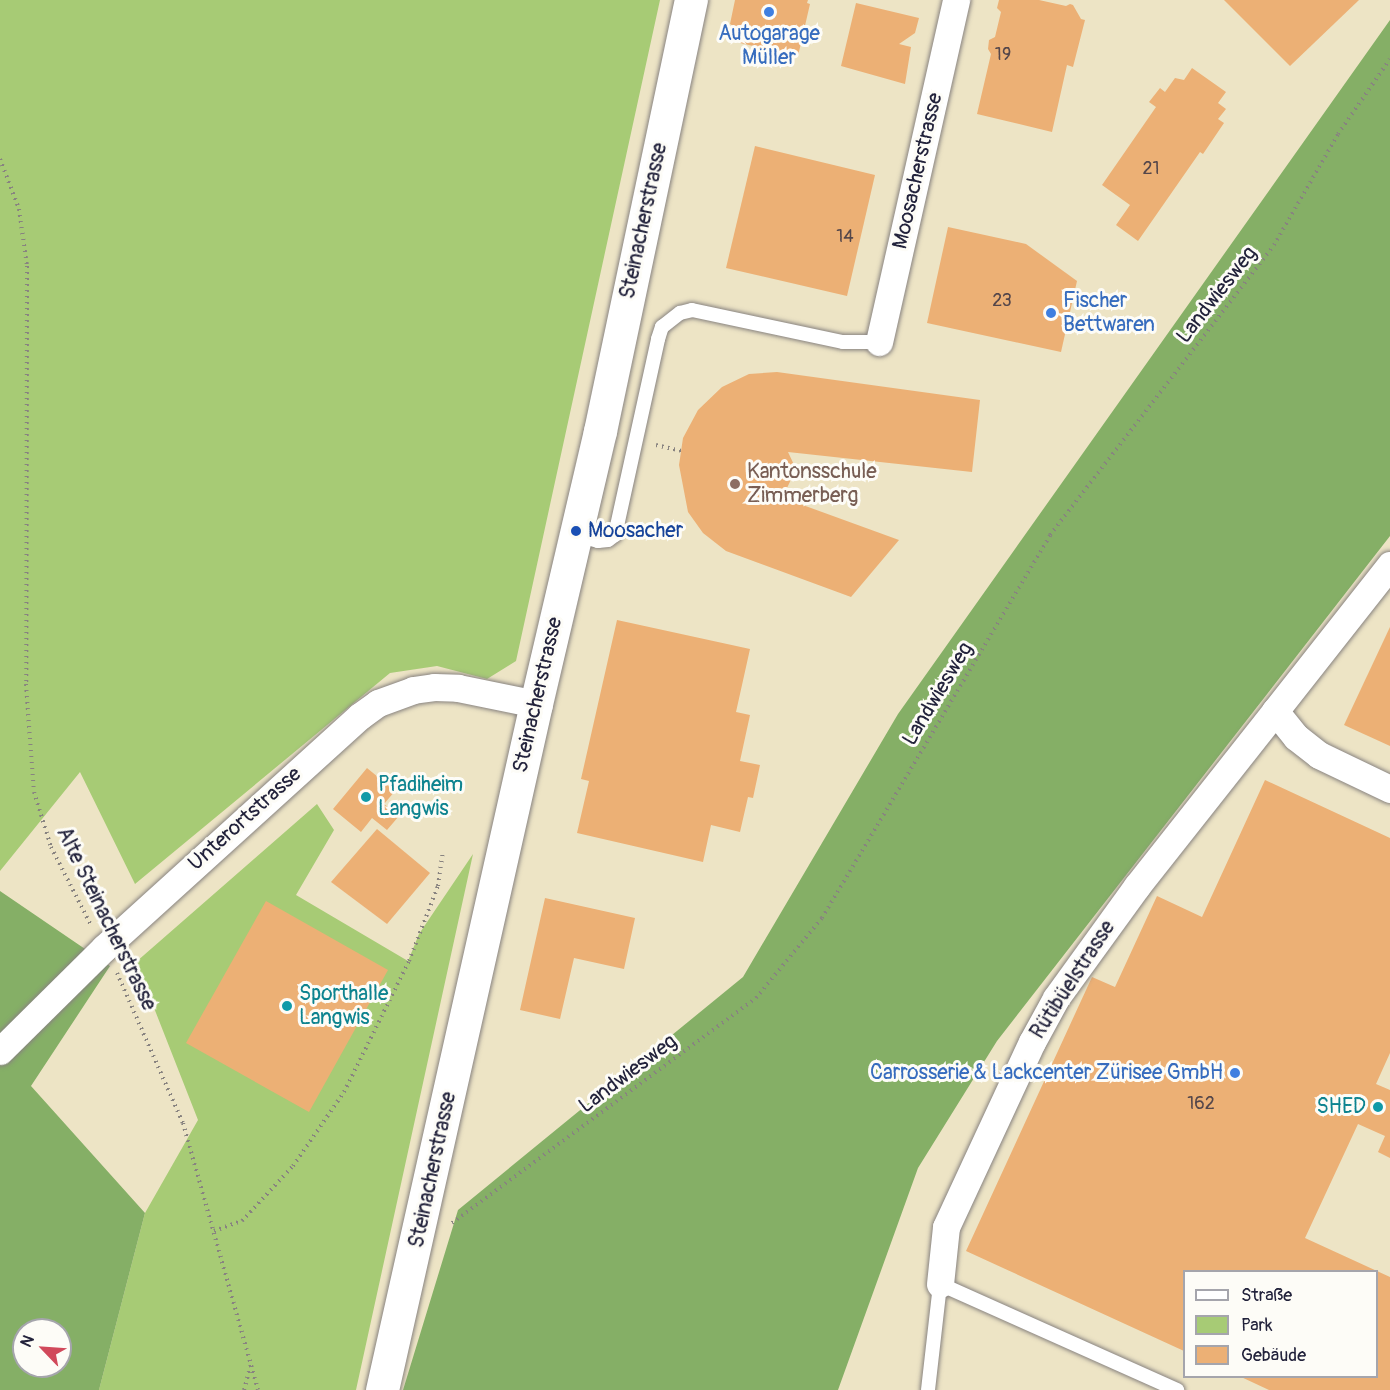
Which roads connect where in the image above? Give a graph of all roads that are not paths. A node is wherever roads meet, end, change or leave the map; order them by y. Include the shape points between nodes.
1 (691, 0) edge
2 (956, 0) edge
3 (879, 342) joint
4 (576, 535) junction
5 (1390, 565) edge
6 (536, 704) junction
7 (1275, 711) junction
8 (1390, 789) edge
9 (0, 1051) edge
10 (940, 1284) junction
11 (382, 1390) edge
12 (928, 1390) edge
13 (1177, 1390) edge

1 - 4 street, Steinacherstrasse
2 - 3 street, Moosacherstrasse
3 - 4 lane via 843,342 692,310 670,319 658,339 615,535 598,541
4 - 6 street, Steinacherstrasse
5 - 7 street, Rütibüelstrasse
6 - 9 street, Unterortstrasse via 434,687 413,690 378,704 360,716 104,948
6 - 11 street, Steinacherstrasse
7 - 8 street via 1296,737 1319,755
7 - 10 street, Rütibüelstrasse via 1137,886 1056,998 946,1227
10 - 12 lane
10 - 13 lane

